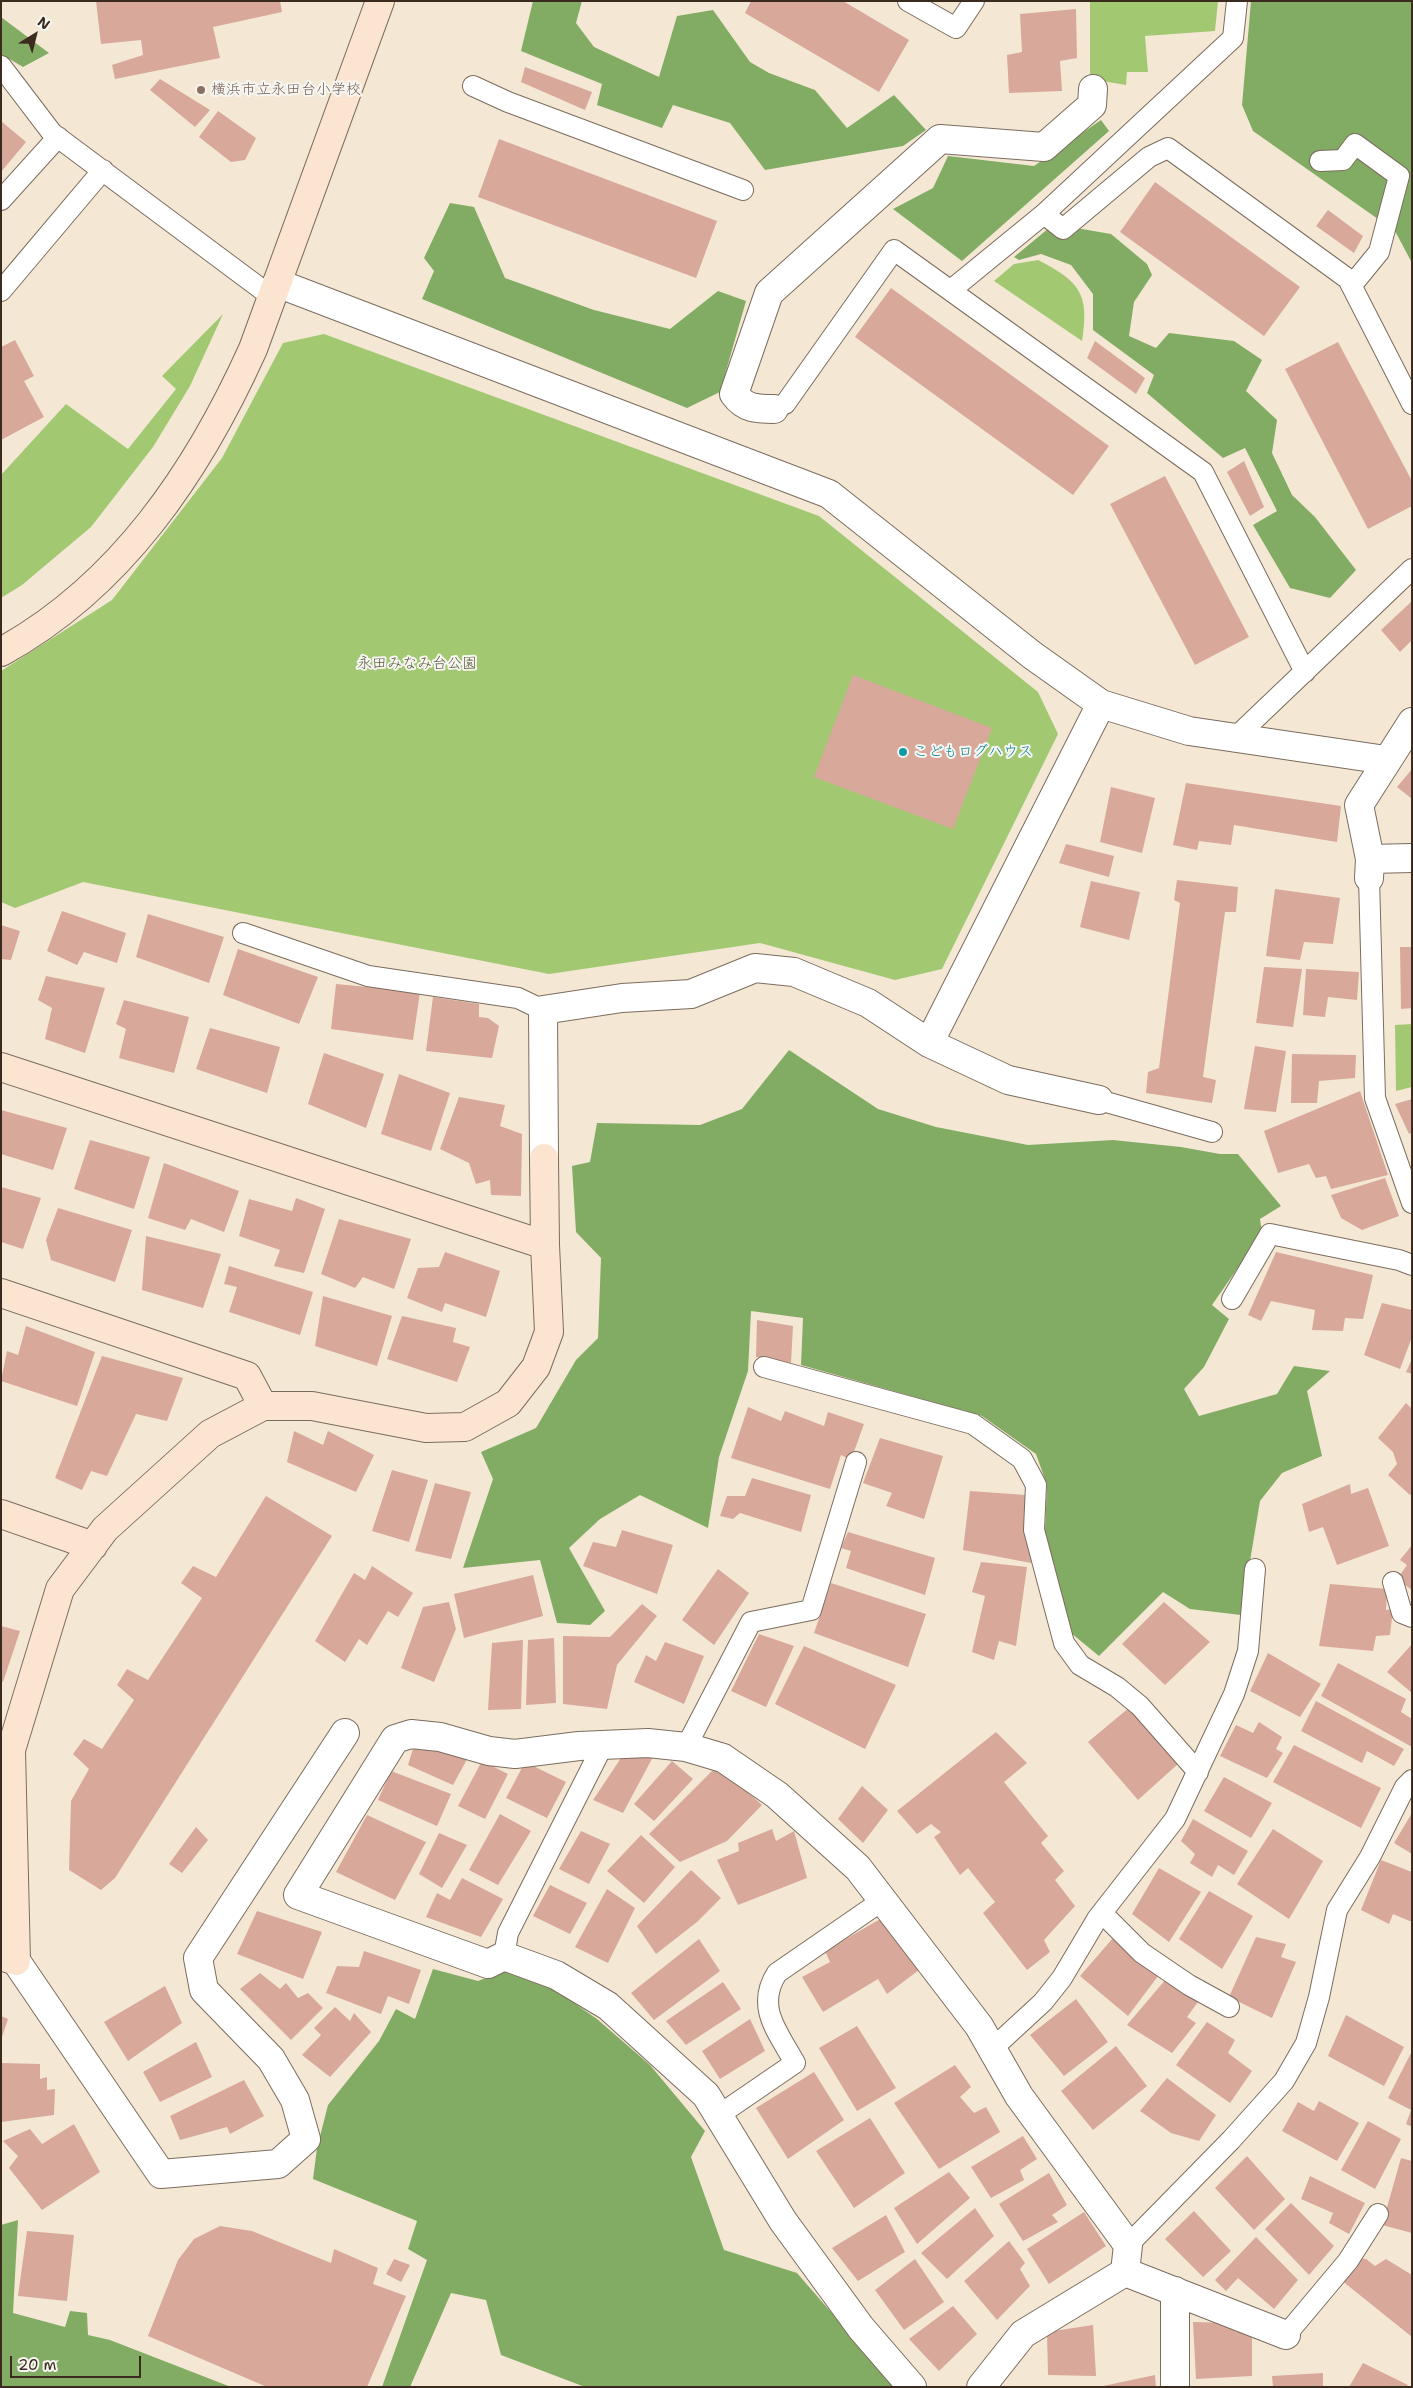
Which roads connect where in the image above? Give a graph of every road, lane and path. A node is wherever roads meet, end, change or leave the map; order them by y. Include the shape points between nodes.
1 (380, 1) edge
2 (908, 1) edge
3 (974, 1) edge
4 (1237, 1) edge
5 (1, 66) edge
6 (473, 86) dead end
7 (1093, 90) dead end
8 (58, 138) junction
9 (1320, 161) dead end
10 (103, 170) junction
11 (1405, 179) edge
12 (743, 190) dead end
13 (1, 200) edge
14 (1044, 214) junction
15 (1352, 285) junction
16 (275, 290) junction
17 (951, 290) junction
18 (1, 291) edge
19 (1412, 404) edge
20 (779, 406) joint
21 (1412, 569) edge
22 (1, 652) edge
23 (1305, 672) junction
24 (1101, 704) junction
25 (1412, 722) edge
26 (1236, 737) junction
27 (1386, 760) junction
28 (1412, 858) edge
29 (1369, 868) junction
30 (243, 933) dead end
31 (542, 1010) junction
32 (929, 1043) junction
33 (1, 1067) edge
34 (1099, 1100) joint
35 (1212, 1132) dead end
36 (1412, 1203) edge
37 (545, 1246) junction
38 (1412, 1265) edge
39 (1, 1293) edge
40 (1232, 1299) dead end
41 (764, 1367) dead end
42 (263, 1406) junction
43 (856, 1462) dead end
44 (1, 1514) edge
45 (93, 1546) junction
46 (1255, 1569) dead end
47 (1393, 1582) dead end
48 (1412, 1617) edge
49 (344, 1733) dead end
50 (602, 1746) junction
51 (686, 1747) junction
52 (6, 1748) edge
53 (1198, 1772) junction
54 (1412, 1780) edge
55 (883, 1900) junction
56 (1102, 1913) junction
57 (504, 1956) junction
58 (9, 1958) edge
59 (1229, 2007) dead end
60 (992, 2049) junction
61 (719, 2115) junction
62 (1378, 2214) dead end
63 (1128, 2245) junction
64 (1125, 2272) junction
65 (1175, 2291) junction
66 (1286, 2335) joint
67 (912, 2387) edge
68 (982, 2387) edge
69 (1175, 2387) edge

1 - 16 street
2 - 3 lane via 956,28
4 - 14 lane via 1232,42
5 - 8 lane
6 - 12 lane
7 - 20 street via 1092,105 1044,147 940,139 769,293 734,394 741,404 755,410
8 - 10 lane
8 - 13 lane
9 - 11 lane via 1343,160 1355,144
10 - 16 lane
10 - 18 lane
11 - 15 lane via 1379,252
14 - 15 lane via 1063,229 1149,157 1168,148
14 - 17 lane
15 - 19 lane
16 - 22 street via 232,395 203,449 165,505 82,598
16 - 24 street via 829,494 1032,655
17 - 20 lane via 894,250
17 - 23 lane via 1204,472
21 - 23 lane
23 - 26 lane
24 - 26 street via 1189,731
24 - 32 street
25 - 27 street
26 - 27 street
27 - 29 street via 1359,805
28 - 29 street
29 - 36 lane via 1375,1098
30 - 31 lane via 368,976 518,998
31 - 32 street via 622,998 691,994 755,968 794,972 868,1003
31 - 37 street
32 - 34 street via 1008,1080
33 - 37 street
34 - 35 lane
37 - 42 street via 549,1332 536,1367 508,1403 465,1427 426,1428 312,1406
38 - 40 lane via 1270,1234
39 - 42 street via 247,1376
41 - 53 lane via 972,1424 1022,1459 1036,1485 1034,1530 1064,1643 1080,1665 1117,1687 1140,1706
42 - 45 street via 210,1434 106,1529
43 - 51 lane via 811,1610 751,1622
44 - 45 street
45 - 52 street via 60,1589
46 - 53 lane via 1248,1651 1234,1694
47 - 48 lane via 1402,1613
49 - 58 street via 198,1958 204,1990 271,2059 295,2100 306,2139 278,2164 161,2174
50 - 51 street via 648,1743
50 - 57 lane via 508,1933
50 - 57 street via 515,1754 489,1752 440,1737 411,1734 395,1739 298,1895 488,1964
51 - 55 street via 724,1758 777,1795 858,1868
52 - 58 street
53 - 56 lane via 1175,1819
54 - 63 lane via 1405,1787 1370,1857 1337,1910 1320,1997 1306,2043 1284,2081
55 - 60 street via 979,2026
55 - 61 lane via 777,1973 769,1986 768,2013 794,2063
56 - 59 lane via 1142,1953
56 - 60 lane via 1062,1978 1043,2002
57 - 61 street via 556,1975 608,2006 706,2095
60 - 63 street via 1019,2096
61 - 67 street via 783,2221 861,2328
62 - 66 lane via 1348,2261
63 - 64 street
64 - 65 street
64 - 68 street via 1023,2334
65 - 66 street
65 - 69 street

